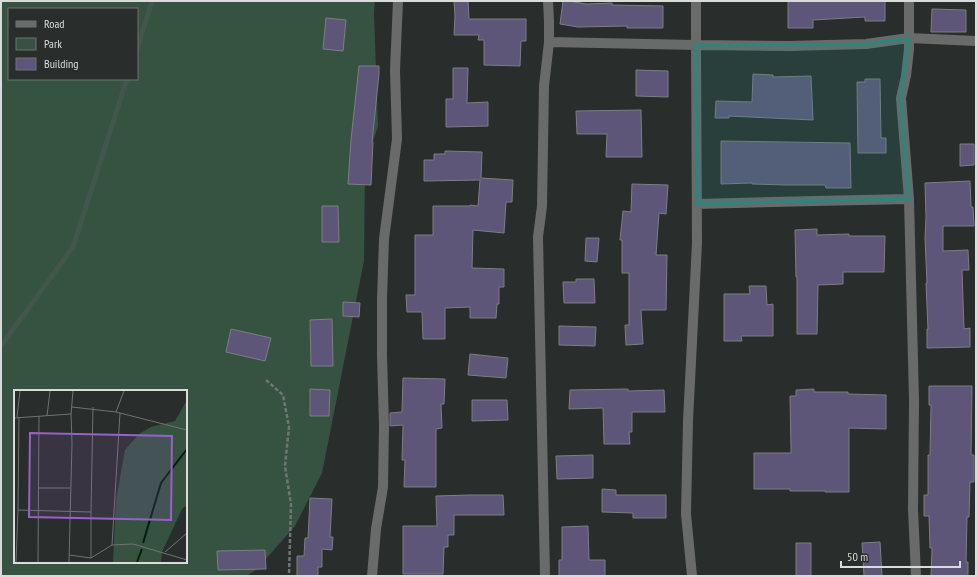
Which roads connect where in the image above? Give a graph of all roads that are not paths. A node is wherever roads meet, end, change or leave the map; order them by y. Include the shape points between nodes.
1 (398, 1) edge
2 (548, 1) edge
3 (696, 1) edge
4 (909, 1) edge
5 (909, 38) junction
6 (976, 41) edge
7 (550, 42) junction
8 (696, 45) junction
9 (909, 199) junction
10 (697, 204) junction
11 (372, 576) edge
12 (545, 576) edge
13 (692, 576) edge
14 (916, 576) edge

1 - 11 street via 395,70 397,139 384,239 382,299 383,487
2 - 7 street
3 - 8 street
4 - 5 street
5 - 6 street
5 - 8 street via 866,44
5 - 9 street via 906,76 901,98
7 - 8 street
7 - 12 street via 544,86 542,206 538,237
8 - 10 street
9 - 10 street
9 - 14 street
10 - 13 street via 686,514

